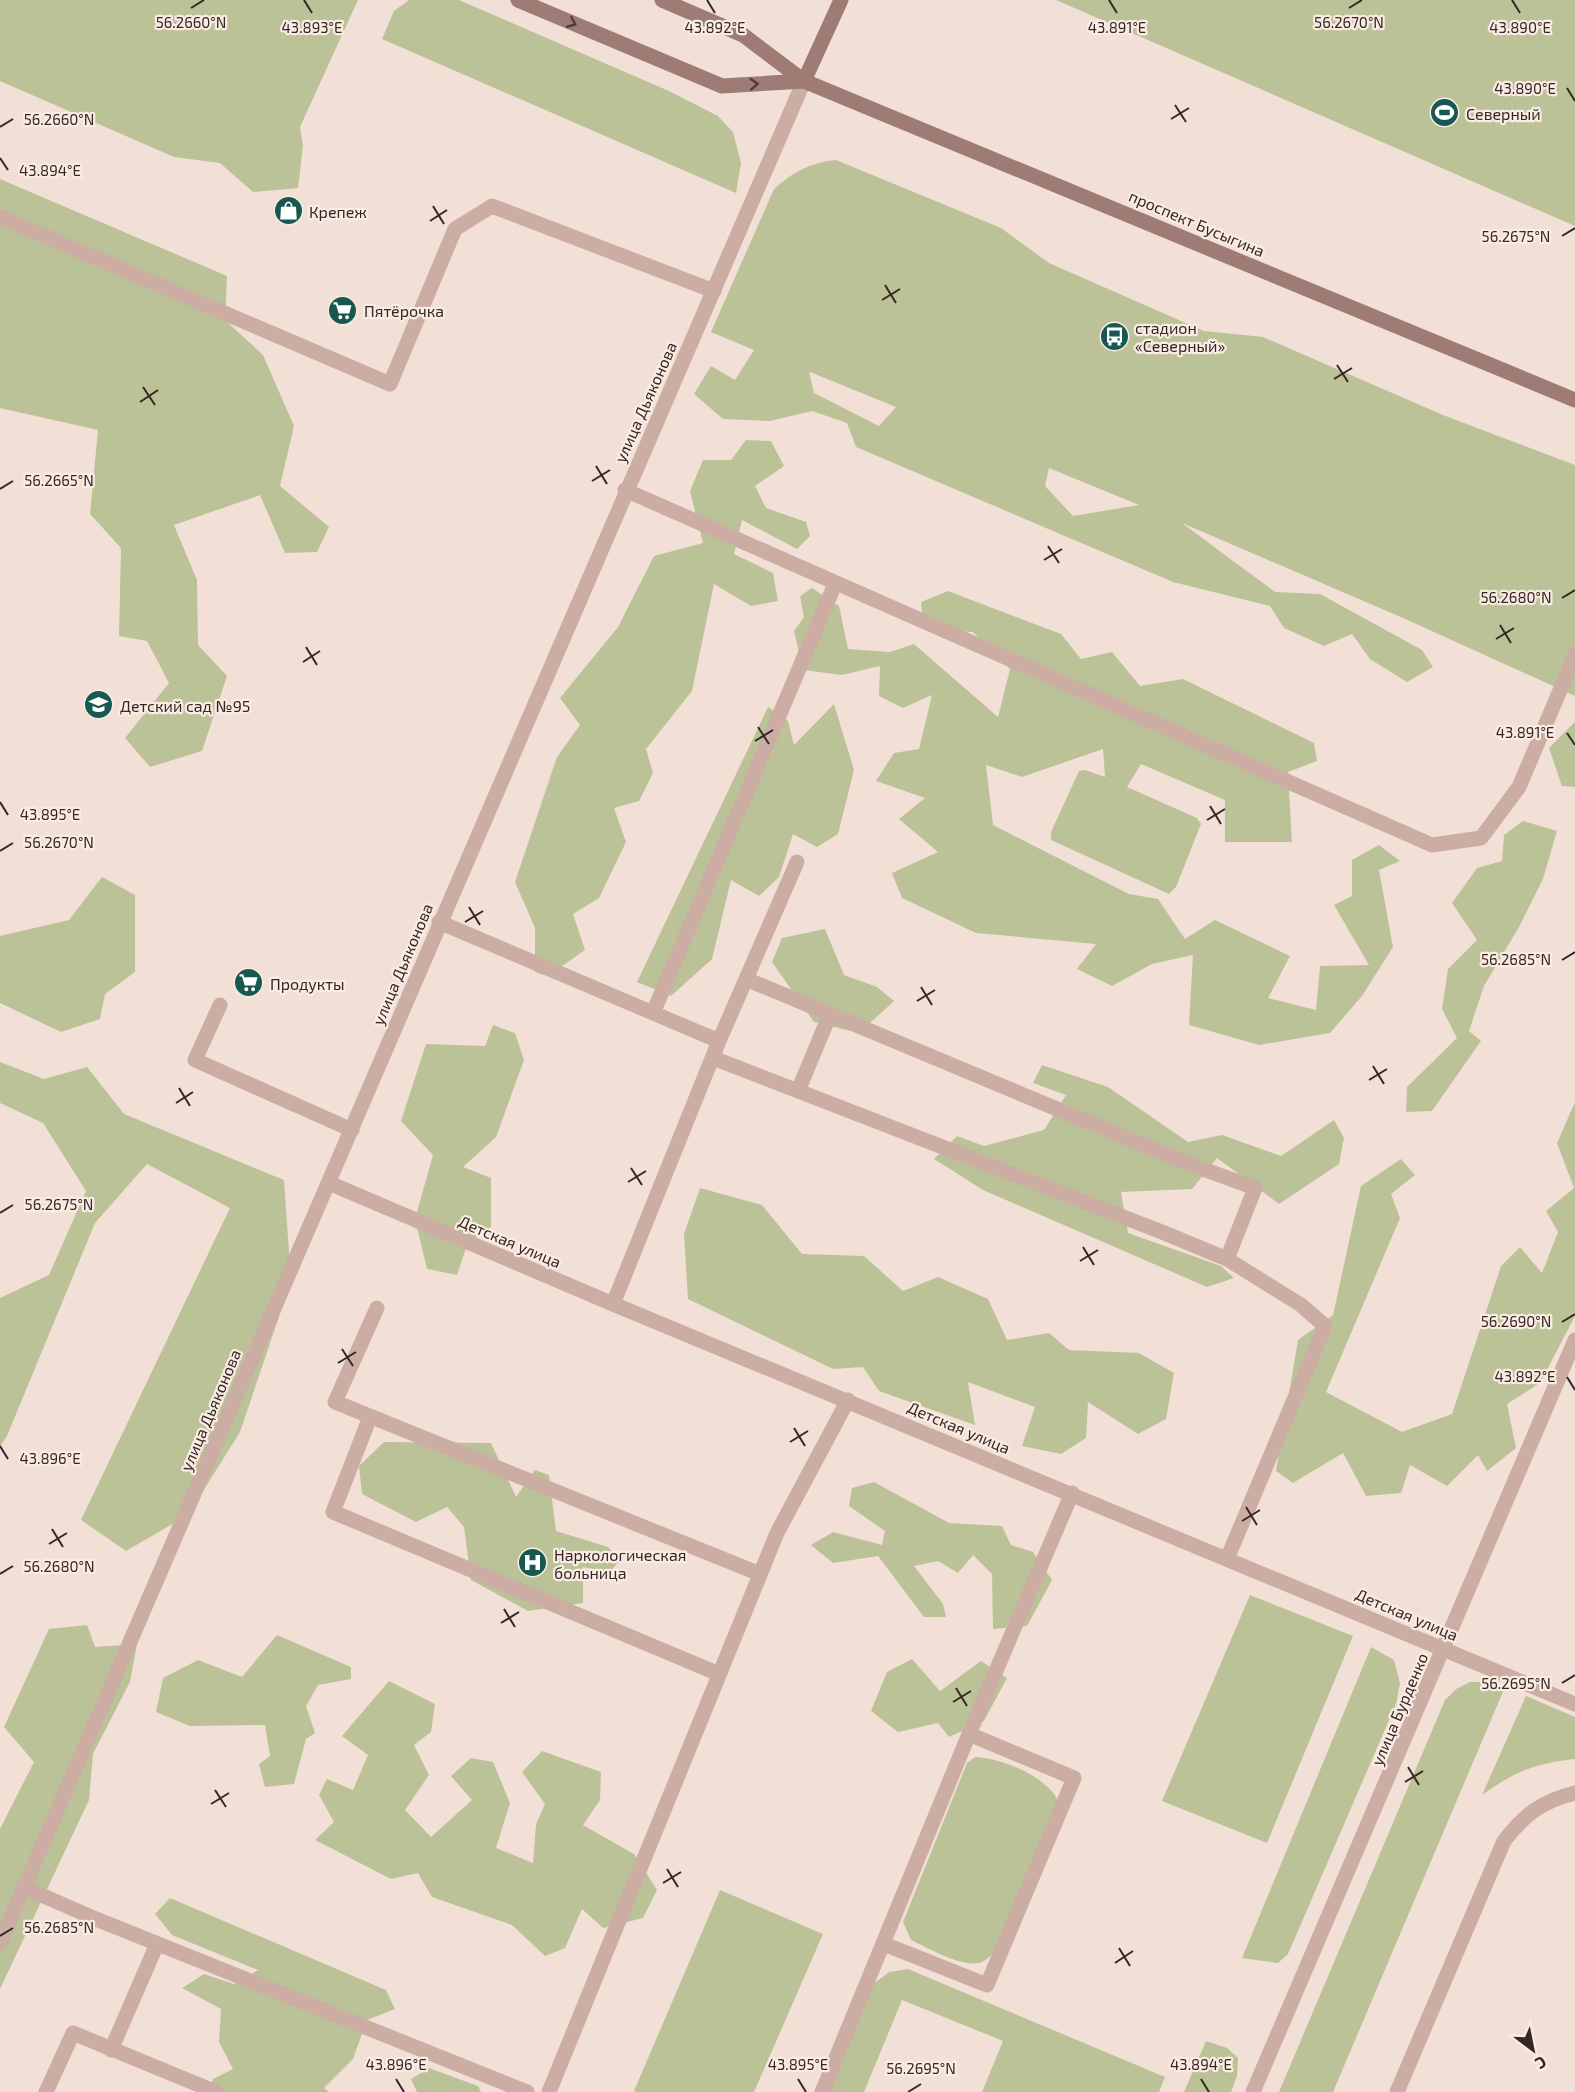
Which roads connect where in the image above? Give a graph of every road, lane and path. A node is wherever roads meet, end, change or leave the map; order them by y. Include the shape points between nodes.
1 (518, 0) edge
2 (662, 0) edge
3 (841, 0) edge
4 (804, 81) junction
5 (0, 217) edge
6 (714, 291) junction
7 (1575, 400) edge
8 (626, 490) junction
9 (835, 584) junction
10 (1575, 655) edge
11 (797, 862) dead end
12 (439, 922) junction
13 (746, 979) junction
14 (220, 1005) dead end
15 (654, 1013) junction
16 (830, 1014) junction
17 (719, 1041) junction
18 (712, 1058) junction
19 (798, 1091) junction
20 (352, 1130) junction
21 (329, 1183) junction
22 (1227, 1259) junction
23 (613, 1304) junction
24 (377, 1308) dead end
25 (1575, 1340) edge
26 (848, 1400) junction
27 (370, 1417) junction
28 (1072, 1493) junction
29 (1227, 1559) junction
30 (760, 1574) junction
31 (1444, 1650) junction
32 (719, 1674) junction
33 (1575, 1704) edge
34 (969, 1734) junction
35 (1575, 1793) edge
36 (23, 1887) junction
37 (0, 1943) edge
38 (157, 1944) junction
39 (884, 1944) junction
40 (111, 2050) junction
41 (46, 2092) edge
42 (216, 2092) edge
43 (527, 2092) edge
44 (549, 2092) edge
45 (822, 2092) edge
46 (1253, 2092) edge
47 (1397, 2092) edge

1 -> 4 main road, проспект Бусыгина via 722,86
2 - 4 main road, проспект Бусыгина via 743,35
3 - 4 main road, улица Дьяконова
4 - 6 street, улица Дьяконова
4 - 7 main road, проспект Бусыгина
5 - 6 street via 390,384 455,229 492,206
6 - 8 street, улица Дьяконова
8 - 9 street
8 - 12 street, улица Дьяконова
9 - 10 street via 1432,845 1481,838 1519,787
9 - 15 street
11 - 13 street
12 - 15 street
12 - 20 street, улица Дьяконова
13 - 16 street
13 - 17 street
14 - 20 street via 195,1060
15 - 17 street
16 - 19 street
16 - 22 street via 1255,1188
17 - 18 street
18 - 19 street
18 - 23 street
19 - 22 street
20 - 21 street, улица Дьяконова
21 - 23 street, Детская улица
21 - 36 street, улица Дьяконова
22 - 29 street via 1301,1305 1325,1326
23 - 26 street, Детская улица
24 - 27 street via 335,1402
25 - 31 street, улица Бурденко
26 - 28 street, Детская улица
26 - 30 street via 777,1533
27 - 30 street
27 - 32 street via 333,1512
28 - 29 street, Детская улица
28 - 34 street
29 - 31 street, Детская улица
30 - 32 street
31 - 33 street, Детская улица
31 - 46 street, улица Бурденко
32 - 44 street
34 - 39 street
34 - 39 street via 1074,1778 987,1985
35 - 47 street via 1551,1799 1521,1820 1504,1841
36 - 37 street, улица Дьяконова
36 - 38 street
38 - 40 street
38 - 43 street
39 - 45 street
40 - 41 street via 73,2033
40 - 42 street

